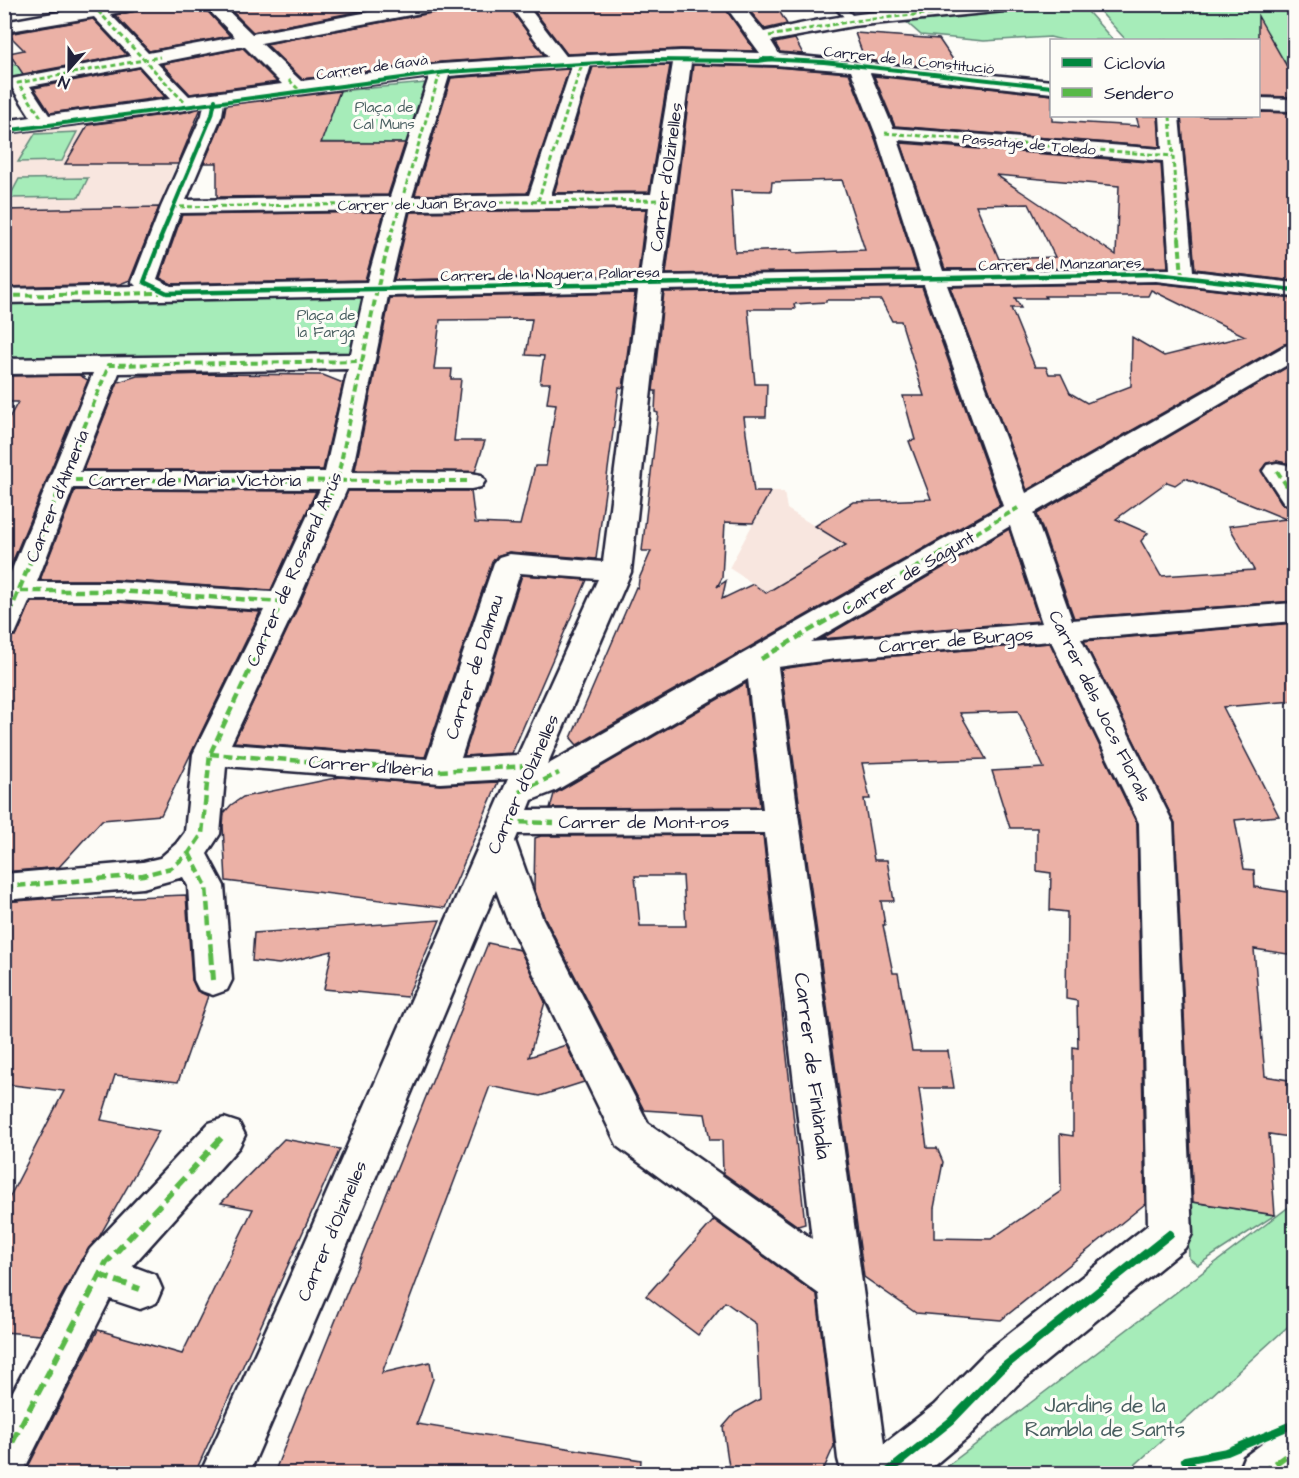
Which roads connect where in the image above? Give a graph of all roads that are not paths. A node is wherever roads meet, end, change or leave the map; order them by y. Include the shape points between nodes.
1 (136, 4) edge
2 (211, 4) edge
3 (442, 4) edge
4 (517, 4) edge
5 (732, 4) edge
6 (836, 4) edge
7 (1025, 4) edge
8 (98, 11) junction
9 (853, 21) junction
10 (4, 27) edge
11 (764, 37) junction
12 (249, 41) junction
13 (681, 57) junction
14 (772, 59) junction
15 (146, 60) junction
16 (583, 61) junction
17 (561, 62) junction
18 (860, 66) junction
19 (441, 70) junction
20 (1050, 87) edge
21 (298, 89) junction
22 (215, 100) junction
23 (186, 104) junction
24 (1260, 104) edge
25 (1294, 105) edge
26 (41, 117) dead end
27 (1170, 117) edge
28 (4, 128) edge
29 (885, 133) junction
30 (1173, 156) junction
31 (661, 200) junction
32 (538, 201) junction
33 (399, 204) junction
34 (172, 207) junction
35 (1182, 277) junction
36 (934, 278) junction
37 (651, 283) junction
38 (377, 290) junction
39 (1294, 290) edge
40 (166, 293) junction
41 (4, 296) edge
42 (1294, 351) edge
43 (363, 361) junction
44 (109, 365) junction
45 (4, 367) edge
46 (1276, 471) dead end
47 (64, 480) junction
48 (337, 481) junction
49 (471, 481) dead end
50 (1294, 497) edge
51 (1018, 508) junction
52 (616, 572) junction
53 (20, 591) junction
54 (283, 603) junction
55 (1294, 612) edge
56 (5, 626) edge
57 (1061, 631) junction
58 (761, 658) junction
59 (210, 754) junction
60 (440, 771) junction
61 (513, 805) junction
62 (782, 821) junction
63 (189, 853) junction
64 (4, 886) edge
65 (213, 980) dead end
66 (224, 1135) dead end
67 (99, 1275) junction
68 (840, 1284) junction
69 (140, 1289) dead end
70 (1294, 1450) edge
71 (4, 1458) edge
72 (224, 1473) edge
73 (867, 1473) edge
74 (885, 1473) edge
75 (1261, 1473) edge

1 - 8 street
2 - 12 street
3 - 12 street
4 - 17 street
5 - 11 street
6 - 9 lane
7 - 9 street
8 - 10 street
8 - 15 street
9 - 11 street
11 - 14 street
12 - 15 street
12 - 21 street
13 - 14 street, Carrer de la Constitució
13 - 16 street, Carrer de la Constitució
13 - 31 street, Carrer d'Olzinelles
14 - 18 street, Carrer de la Constitució
15 - 23 street
15 - 26 street via 18,83
16 - 17 street, Carrer de la Constitució
16 - 32 street
17 - 19 street, Carrer de Gavà
18 - 20 street, Carrer de la Constitució
18 - 29 street, Carrer dels Jocs Florals
19 - 21 street, Carrer de Gavà
19 - 33 street, Carrer de Rossend Arús
21 - 22 street, Carrer de Gavà
22 - 23 street, Carrer de Gavà
22 - 34 street
23 - 28 street, Carrer de Gavà
24 - 25 street
27 - 30 street
29 - 30 street, Passatge de Toledo
29 - 36 street, Carrer dels Jocs Florals
30 - 35 street
31 - 32 street, Carrer de Juan Bravo
31 - 37 street, Carrer d'Olzinelles
32 - 33 street, Carrer de Juan Bravo
33 - 34 street, Carrer de Juan Bravo
33 - 38 street, Carrer de Rossend Arús
34 - 40 street via 144,282
35 - 36 street, Carrer del Manzanares via 1156,274
35 - 39 street, Carrer del Manzanares
36 - 37 street, Carrer de la Noguera Pallaresa
36 - 51 street, Carrer dels Jocs Florals
37 - 38 street, Carrer de la Noguera Pallaresa
37 - 52 street, Carrer d'Olzinelles
38 - 40 street, Carrer de la Noguera Pallaresa
38 - 43 street, Carrer de Rossend Arús
40 - 41 street, Carrer de la Noguera Pallaresa
42 - 51 street, Carrer de Sagunt
43 - 44 street
43 - 48 street, Carrer de Rossend Arús
44 - 45 street
44 - 47 street, Carrer d'Almería
46 - 50 street
47 - 48 street, Carrer de Maria Victòria
47 - 53 street, Carrer d'Almería
48 - 49 street, Carrer de Maria Victòria
48 - 54 street, Carrer de Rossend Arús
51 - 57 street, Carrer dels Jocs Florals
51 - 58 street, Carrer de Sagunt
52 - 60 street, Carrer de Dalmau via 509,563
52 - 61 street, Carrer d'Olzinelles
53 - 54 street via 117,591
53 - 56 street, Carrer d'Almería
54 - 59 street, Carrer de Rossend Arús
55 - 57 street, Carrer de Burgos
57 - 58 street, Carrer de Burgos
57 - 74 street, Carrer dels Jocs Florals via 1156,823 1170,1234 1001,1369 951,1421
58 - 61 street, Carrer de Sagunt via 543,783
58 - 62 street, Carrer de Finlàndia
59 - 60 street, Carrer d'Ibèria
59 - 63 street, Carrer de Rossend Arús via 202,834
60 - 61 street, Carrer d'Ibèria
61 - 62 street, Carrer de Mont-ros
61 - 68 street via 524,917 633,1135
61 - 72 street, Carrer d'Olzinelles via 371,1142
62 - 68 street, Carrer de Finlàndia
63 - 64 street via 171,868 143,875
63 - 65 street via 206,886
66 - 67 street
67 - 69 street
67 - 71 street
68 - 73 street, Carrer de Finlàndia
70 - 75 street

